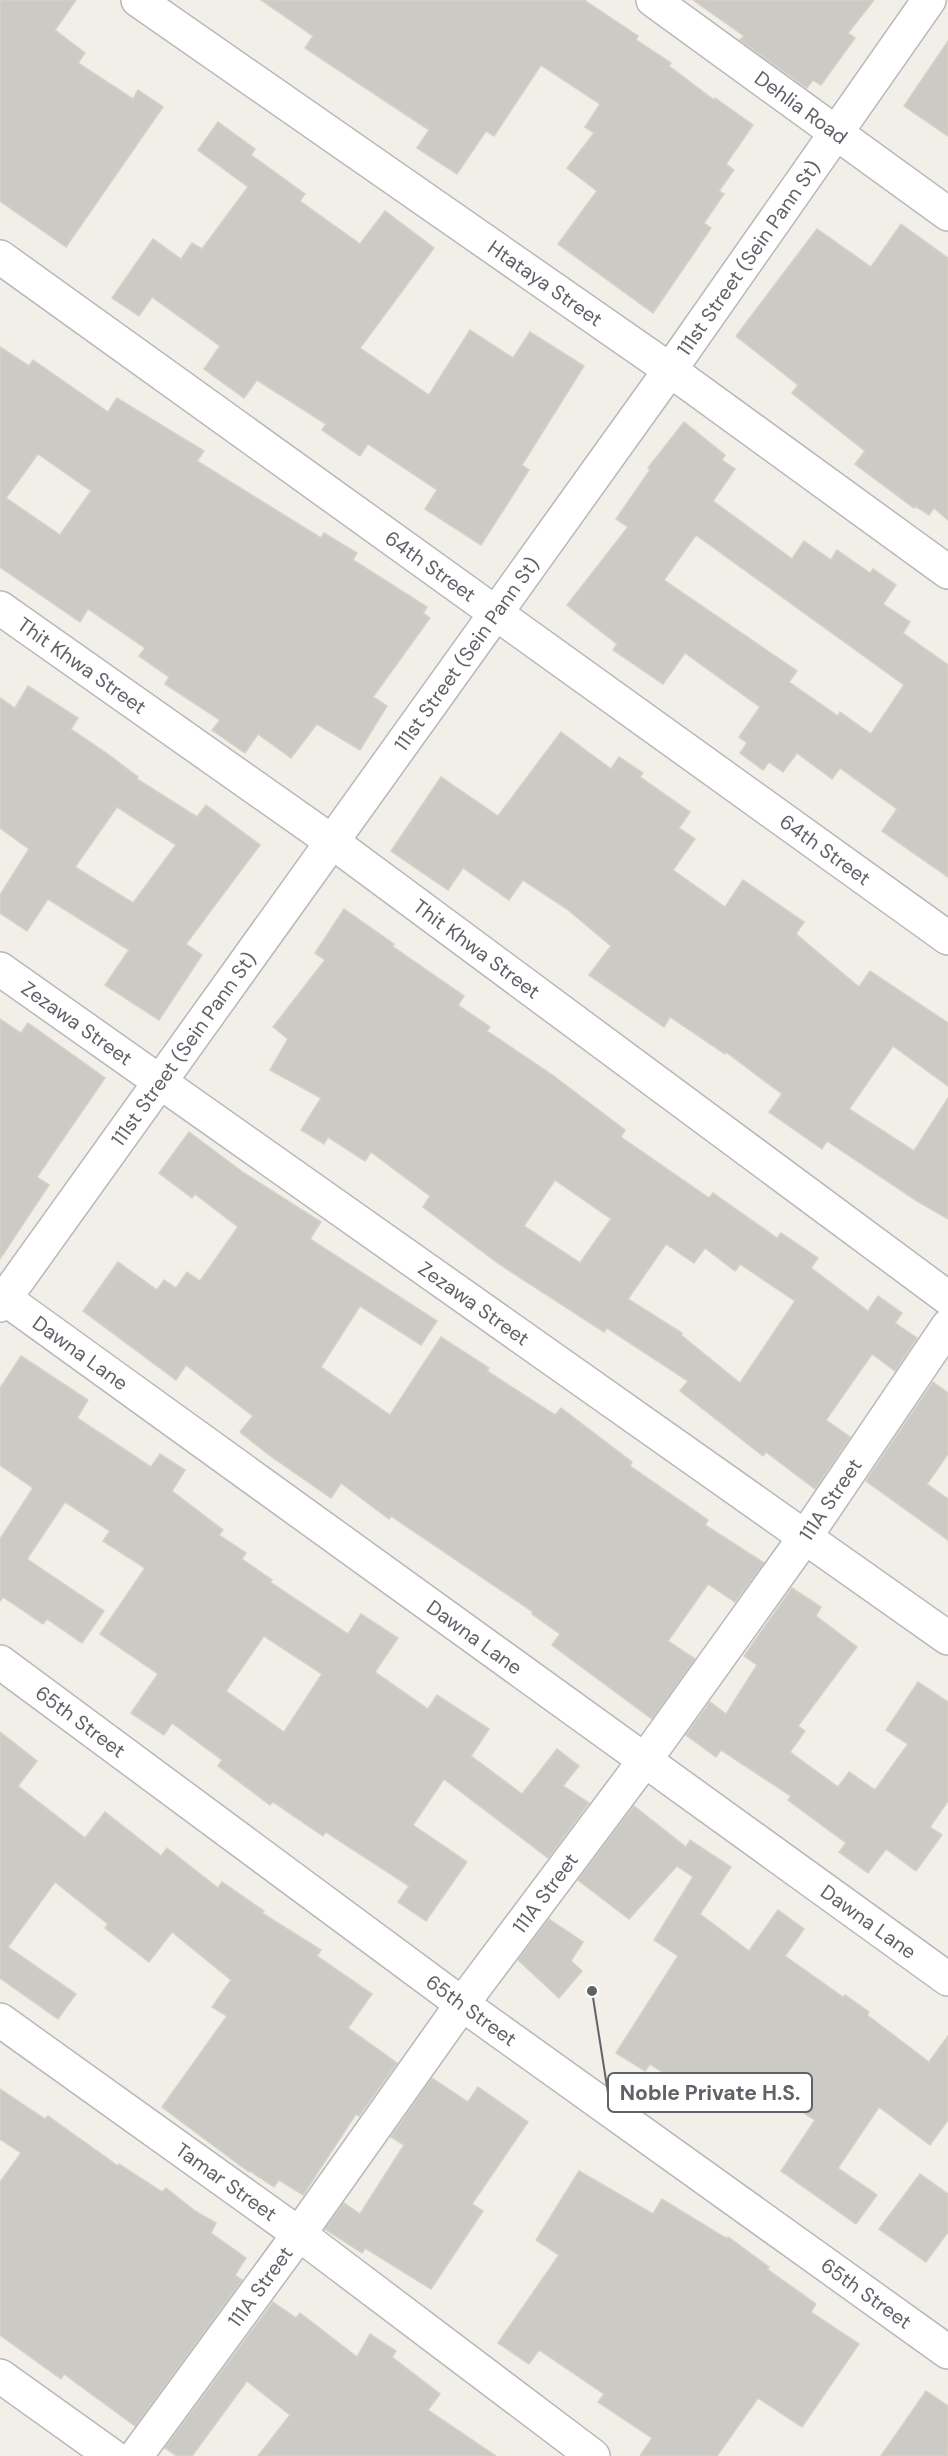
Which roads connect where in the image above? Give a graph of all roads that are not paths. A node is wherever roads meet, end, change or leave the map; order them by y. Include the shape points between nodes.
1 (138, 0) edge
2 (653, 0) edge
3 (929, 0) edge
4 (836, 131) junction
5 (948, 214) edge
6 (0, 257) edge
7 (670, 370) junction
8 (948, 572) edge
9 (0, 608) edge
10 (494, 612) junction
11 (331, 841) junction
12 (948, 938) edge
13 (0, 969) edge
14 (158, 1083) junction
15 (948, 1298) edge
16 (2, 1300) edge
17 (948, 1326) edge
18 (805, 1537) junction
19 (948, 1638) edge
20 (0, 1662) edge
21 (645, 1760) junction
22 (948, 1979) edge
23 (462, 2004) junction
24 (0, 2020) edge
25 (299, 2234) junction
26 (948, 2352) edge
27 (0, 2376) edge
28 (112, 2456) edge
29 (135, 2456) edge
30 (592, 2456) edge

1 - 7 street, Htataya Street
2 - 4 street, Dehlia Road
3 - 4 street, 111st Street (Sein Pann St)
4 - 5 street, Dehlia Road
4 - 7 street, 111st Street (Sein Pann St)
6 - 10 street, 64th Street
7 - 8 street, Htataya Street
7 - 10 street, 111st Street (Sein Pann St)
9 - 11 street, Thit Khwa Street
10 - 11 street, 111st Street (Sein Pann St)
10 - 12 street, 64th Street
11 - 14 street, 111st Street (Sein Pann St)
11 - 15 street, Thit Khwa Street
13 - 14 street, Zezawa Street
14 - 16 street, 111st Street (Sein Pann St)
14 - 18 street, Zezawa Street
16 - 21 street, Dawna Lane
17 - 18 street, 111A Street
18 - 19 street, Zezawa Street
18 - 21 street, 111A Street
20 - 23 street, 65th Street
21 - 22 street, Dawna Lane
21 - 23 street, 111A Street
23 - 25 street, 111A Street
23 - 26 street, 65th Street
24 - 25 street, Tamar Street
25 - 29 street, 111A Street
25 - 30 street, Tamar Street
27 - 28 street

